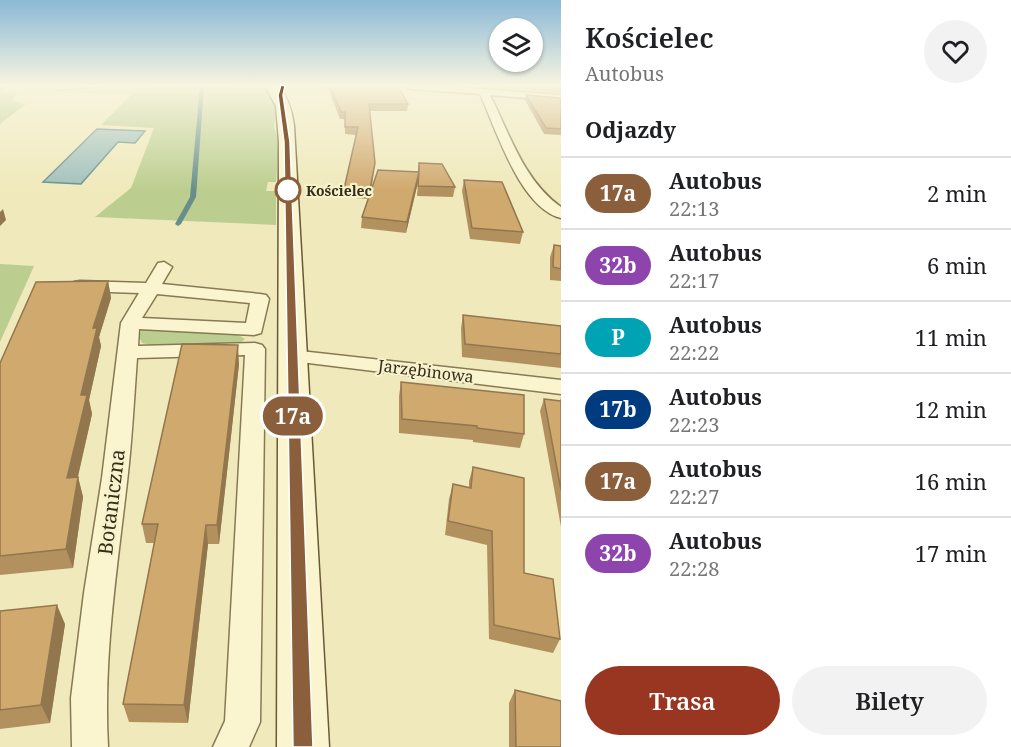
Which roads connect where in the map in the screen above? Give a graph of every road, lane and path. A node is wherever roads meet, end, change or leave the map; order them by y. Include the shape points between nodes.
1 (283, 121) edge
2 (498, 121) edge
3 (561, 214) edge
4 (157, 278) junction
5 (60, 285) edge
6 (130, 323) junction
7 (128, 353) junction
8 (291, 356) junction
9 (561, 387) edge
10 (90, 747) edge
11 (231, 747) edge
12 (303, 747) edge

1 - 8 main road
2 - 3 street via 527,183
4 - 5 street
4 - 6 street, Botaniczna
4 - 6 street via 260,299 254,329
6 - 7 street, Botaniczna
7 - 10 street, Botaniczna via 88,698
7 - 11 street via 255,349 242,722
8 - 9 street, Jarzębinowa
8 - 12 main road

